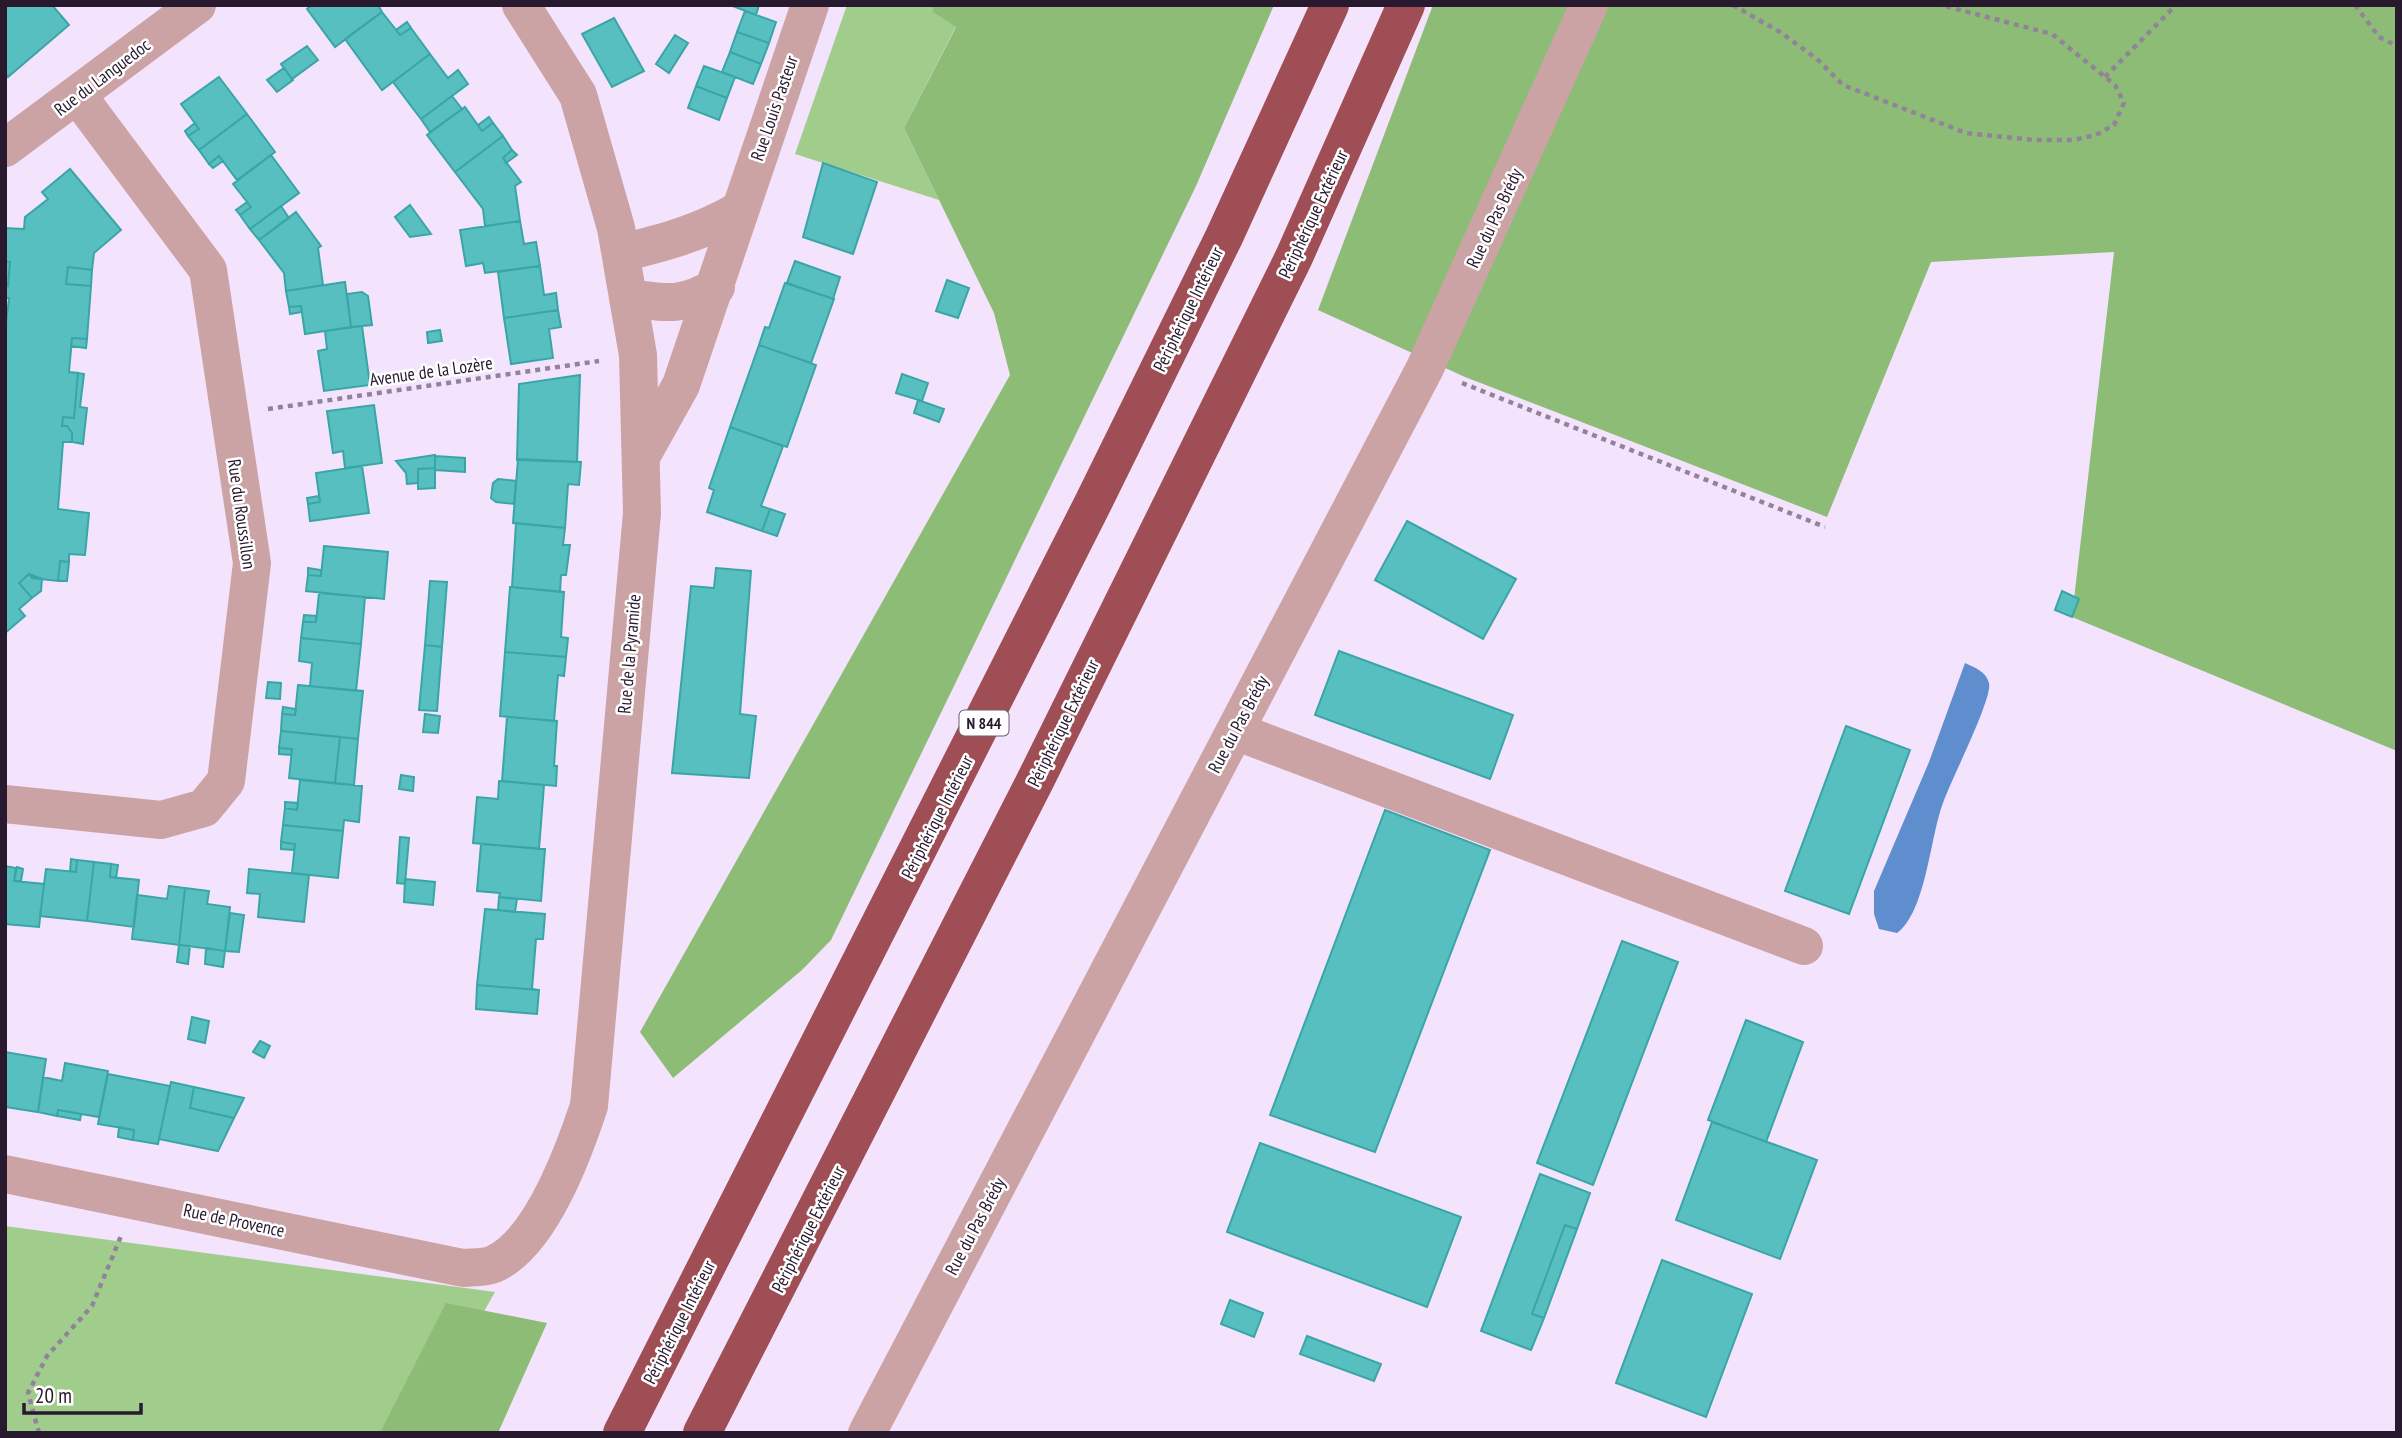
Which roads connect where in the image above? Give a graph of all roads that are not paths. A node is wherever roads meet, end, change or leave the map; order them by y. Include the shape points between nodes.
1 (197, 5) edge
2 (521, 5) edge
3 (810, 5) edge
4 (1329, 5) edge
5 (1406, 5) edge
6 (1589, 5) edge
7 (78, 96) junction
8 (5, 148) edge
9 (738, 211) junction
10 (621, 253) junction
11 (716, 287) junction
12 (628, 298) junction
13 (640, 456) junction
14 (1235, 731) junction
15 (5, 804) edge
16 (1804, 946) dead end
17 (5, 1174) edge
18 (463, 1268) joint
19 (622, 1433) edge
20 (702, 1433) edge
21 (867, 1433) edge

1 - 7 street, Rue du Languedoc
2 - 10 street, Rue de la Pyramide via 579,95
3 - 9 street, Rue Louis Pasteur
4 - 19 highway, Périphérique Intérieur / N 844 via 1224,237 1085,519
5 - 20 highway, Périphérique Extérieur via 1294,257 1031,789
6 - 14 street, Rue du Pas Brédy via 1425,368
7 - 8 street, Rue du Languedoc
7 - 15 street, Rue du Roussillon via 208,270 252,562 226,781 204,808 161,820
9 - 10 street via 672,241
9 - 11 street, Rue Louis Pasteur
10 - 12 street, Rue de la Pyramide
11 - 12 street via 692,301
11 - 13 street, Rue Louis Pasteur via 681,385
12 - 13 street, Rue de la Pyramide via 638,355
13 - 18 street, Rue de la Pyramide via 642,513 589,1105 572,1158 552,1198 522,1241 495,1264
14 - 16 street
14 - 21 street, Rue du Pas Brédy
17 - 18 street, Rue de Provence

